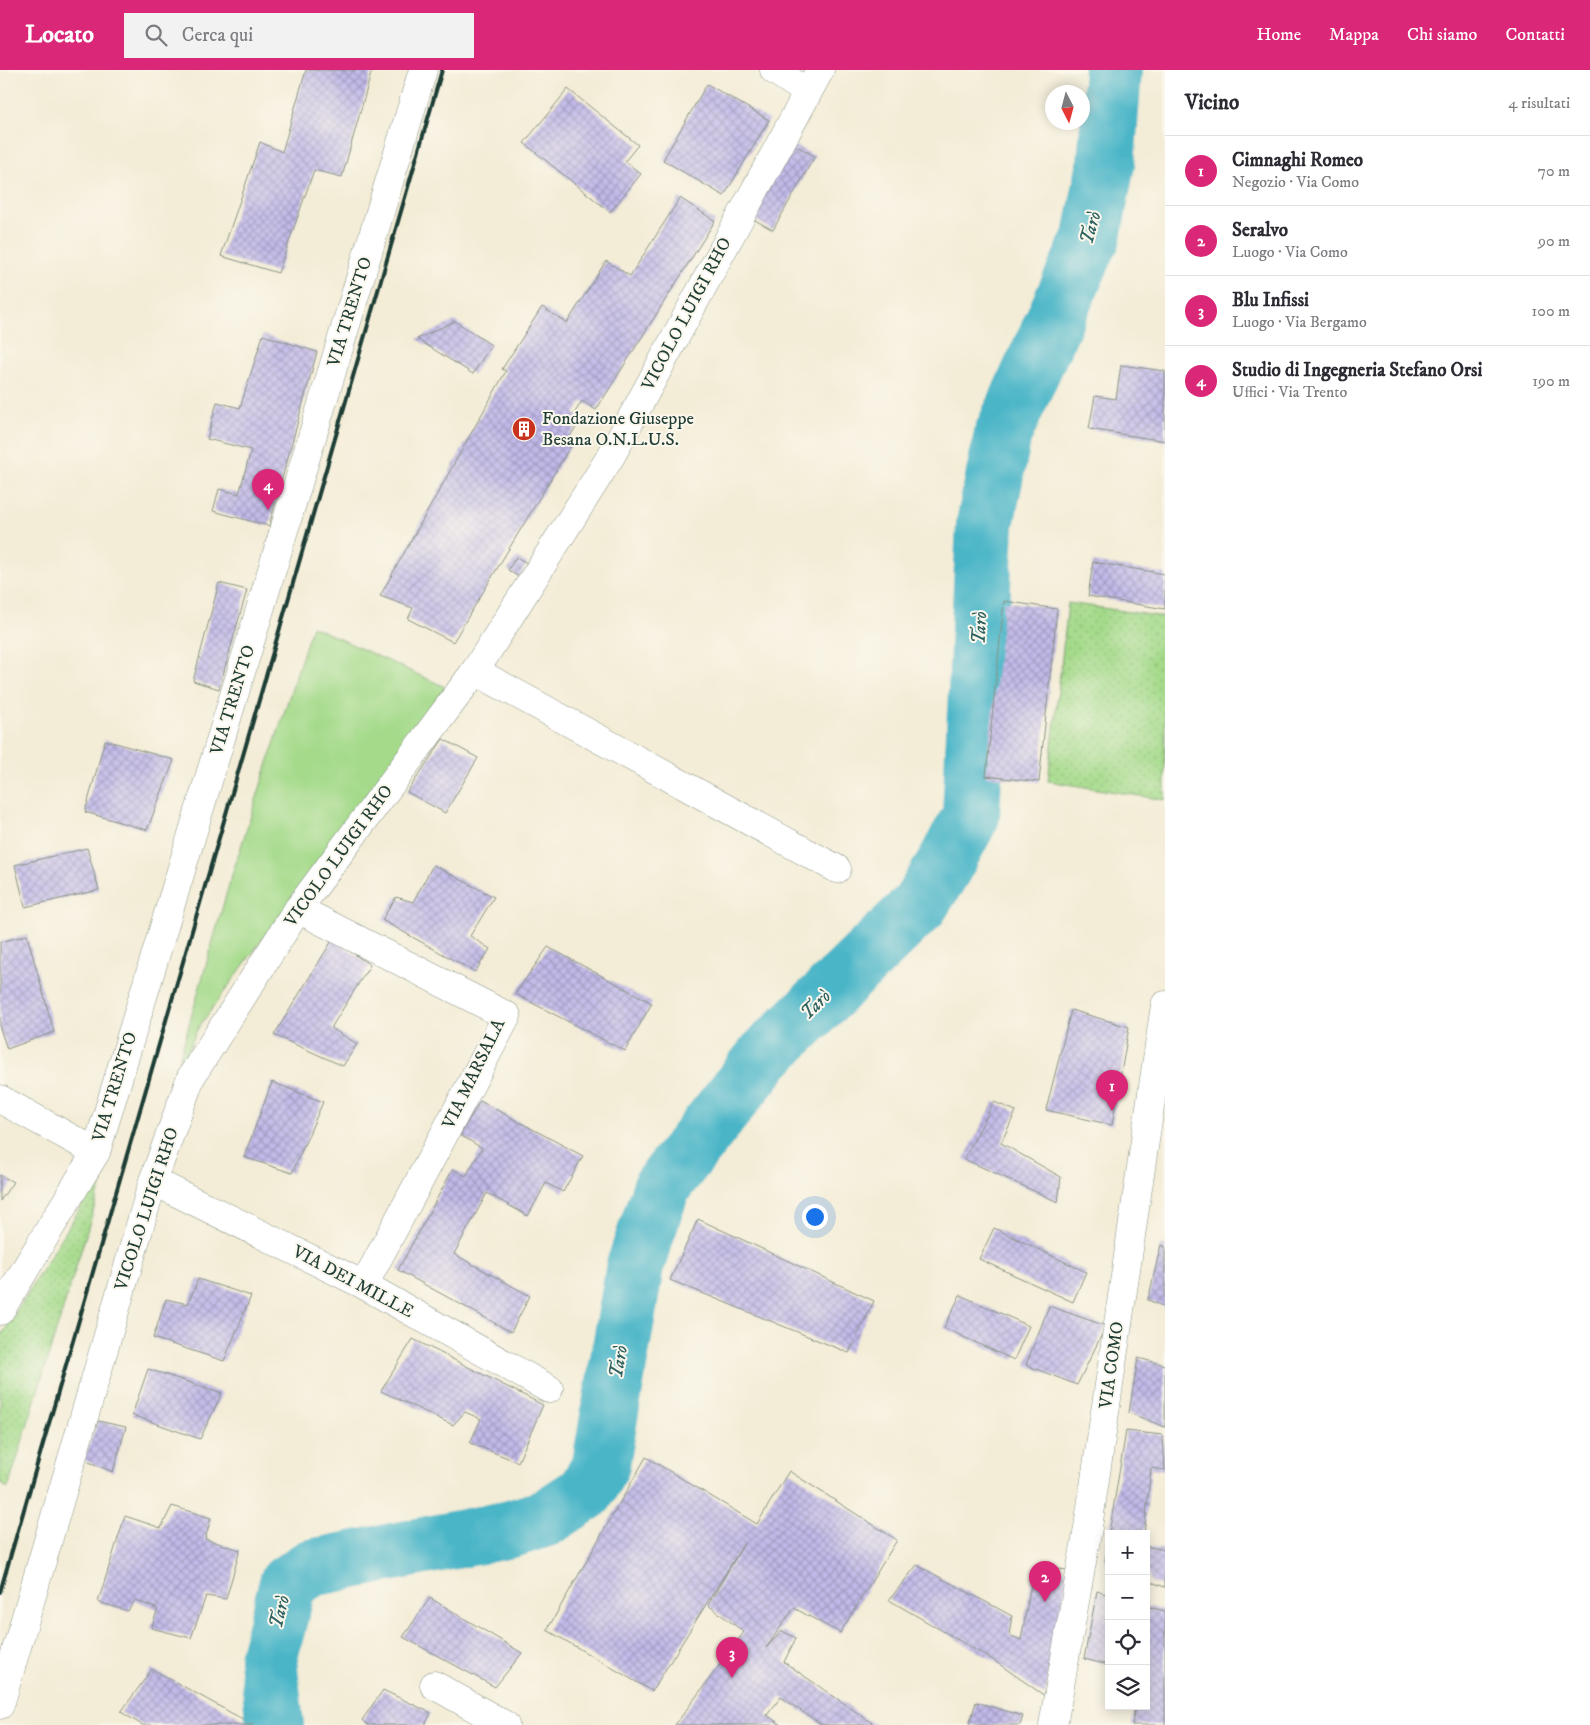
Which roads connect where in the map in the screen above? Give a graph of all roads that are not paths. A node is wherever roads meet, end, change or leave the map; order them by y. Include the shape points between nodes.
1 (423, 70) edge
2 (774, 70) edge
3 (813, 81) edge
4 (475, 671) junction
5 (837, 869) dead end
6 (298, 909) junction
7 (1165, 1005) edge
8 (0, 1099) edge
9 (96, 1152) junction
10 (153, 1181) junction
11 (364, 1285) junction
12 (0, 1310) edge
13 (549, 1389) dead end
14 (434, 1685) dead end
15 (0, 1705) edge
16 (505, 1725) edge
17 (1052, 1725) edge

1 - 9 street, VIA TRENTO
2 - 3 street
3 - 4 street, VICOLO LUIGI RHO via 611,456
4 - 5 street
4 - 6 street, VICOLO LUIGI RHO
6 - 10 street, VICOLO LUIGI RHO via 191,1076
6 - 11 street, VIA MARSALA via 507,1016
7 - 17 street, VIA COMO via 1087,1534
8 - 9 street
9 - 12 street, VIA TRENTO
10 - 11 street, VIA DEI MILLE
10 - 15 street, VICOLO LUIGI RHO
11 - 13 street, VIA DEI MILLE
14 - 16 street

